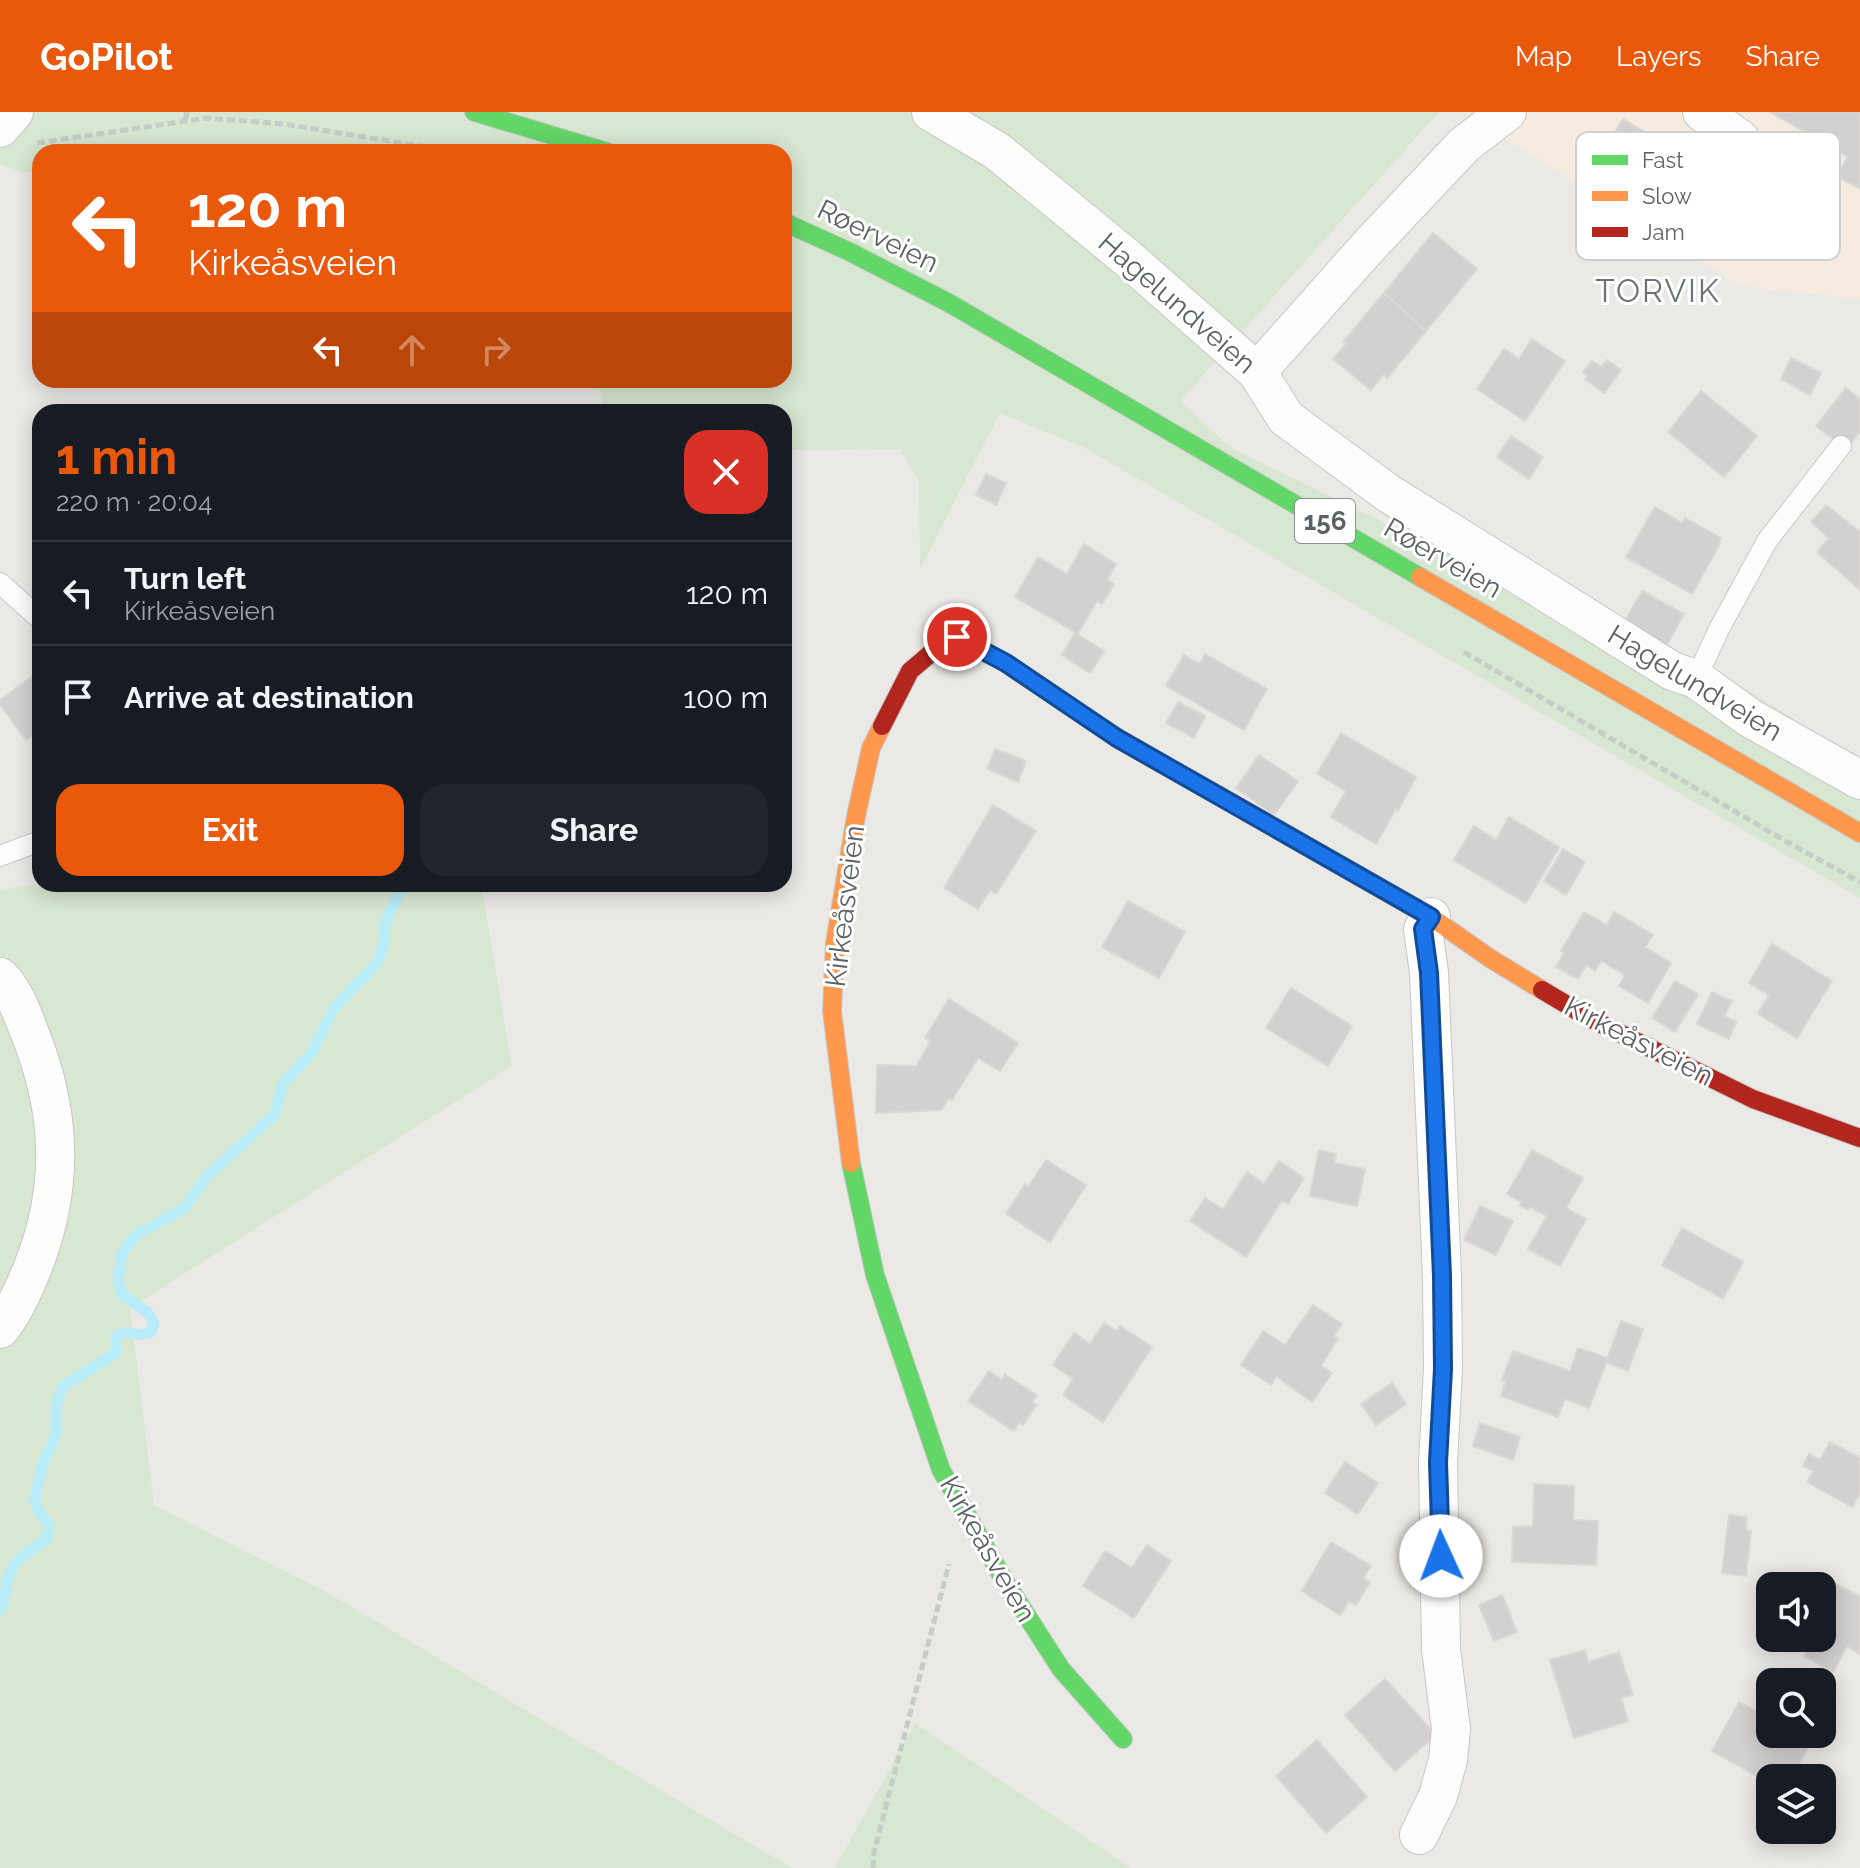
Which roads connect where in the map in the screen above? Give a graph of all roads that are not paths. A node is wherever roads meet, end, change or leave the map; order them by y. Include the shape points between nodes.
1 (474, 112) edge
2 (931, 112) edge
3 (1507, 112) edge
4 (1702, 112) edge
5 (1730, 132) edge
6 (581, 144) edge
7 (792, 226) edge
8 (1257, 372) junction
9 (1841, 446) dead end
10 (0, 583) edge
11 (32, 612) edge
12 (1696, 679) junction
13 (1860, 780) edge
14 (1860, 833) edge
15 (32, 844) edge
16 (0, 856) edge
17 (1431, 917) junction
18 (0, 977) edge
19 (1860, 1138) edge
20 (0, 1329) edge
21 (1123, 1739) dead end
22 (1419, 1835) dead end

1 - 6 street
2 - 8 street, Hagelundveien via 997,151
3 - 8 street via 1464,145
4 - 5 street
7 - 14 street, Røerveien / 156 via 962,310
8 - 12 street, Hagelundveien via 1286,418 1388,493 1672,671
9 - 12 lane via 1767,541
10 - 11 lane
12 - 13 street, Hagelundveien via 1750,718
15 - 16 lane
17 - 19 street, Kirkeåsveien via 1589,1018 1753,1099
17 - 21 street, Kirkeåsveien via 1117,738 1006,663 957,637 950,637 910,671 871,748 835,943 832,1011 853,1178 875,1275 941,1470 1061,1669
17 - 22 street via 1423,929 1442,1276 1441,1649 1451,1729 1441,1784
18 - 20 street via 11,989 45,1073 56,1179 47,1231 28,1280

